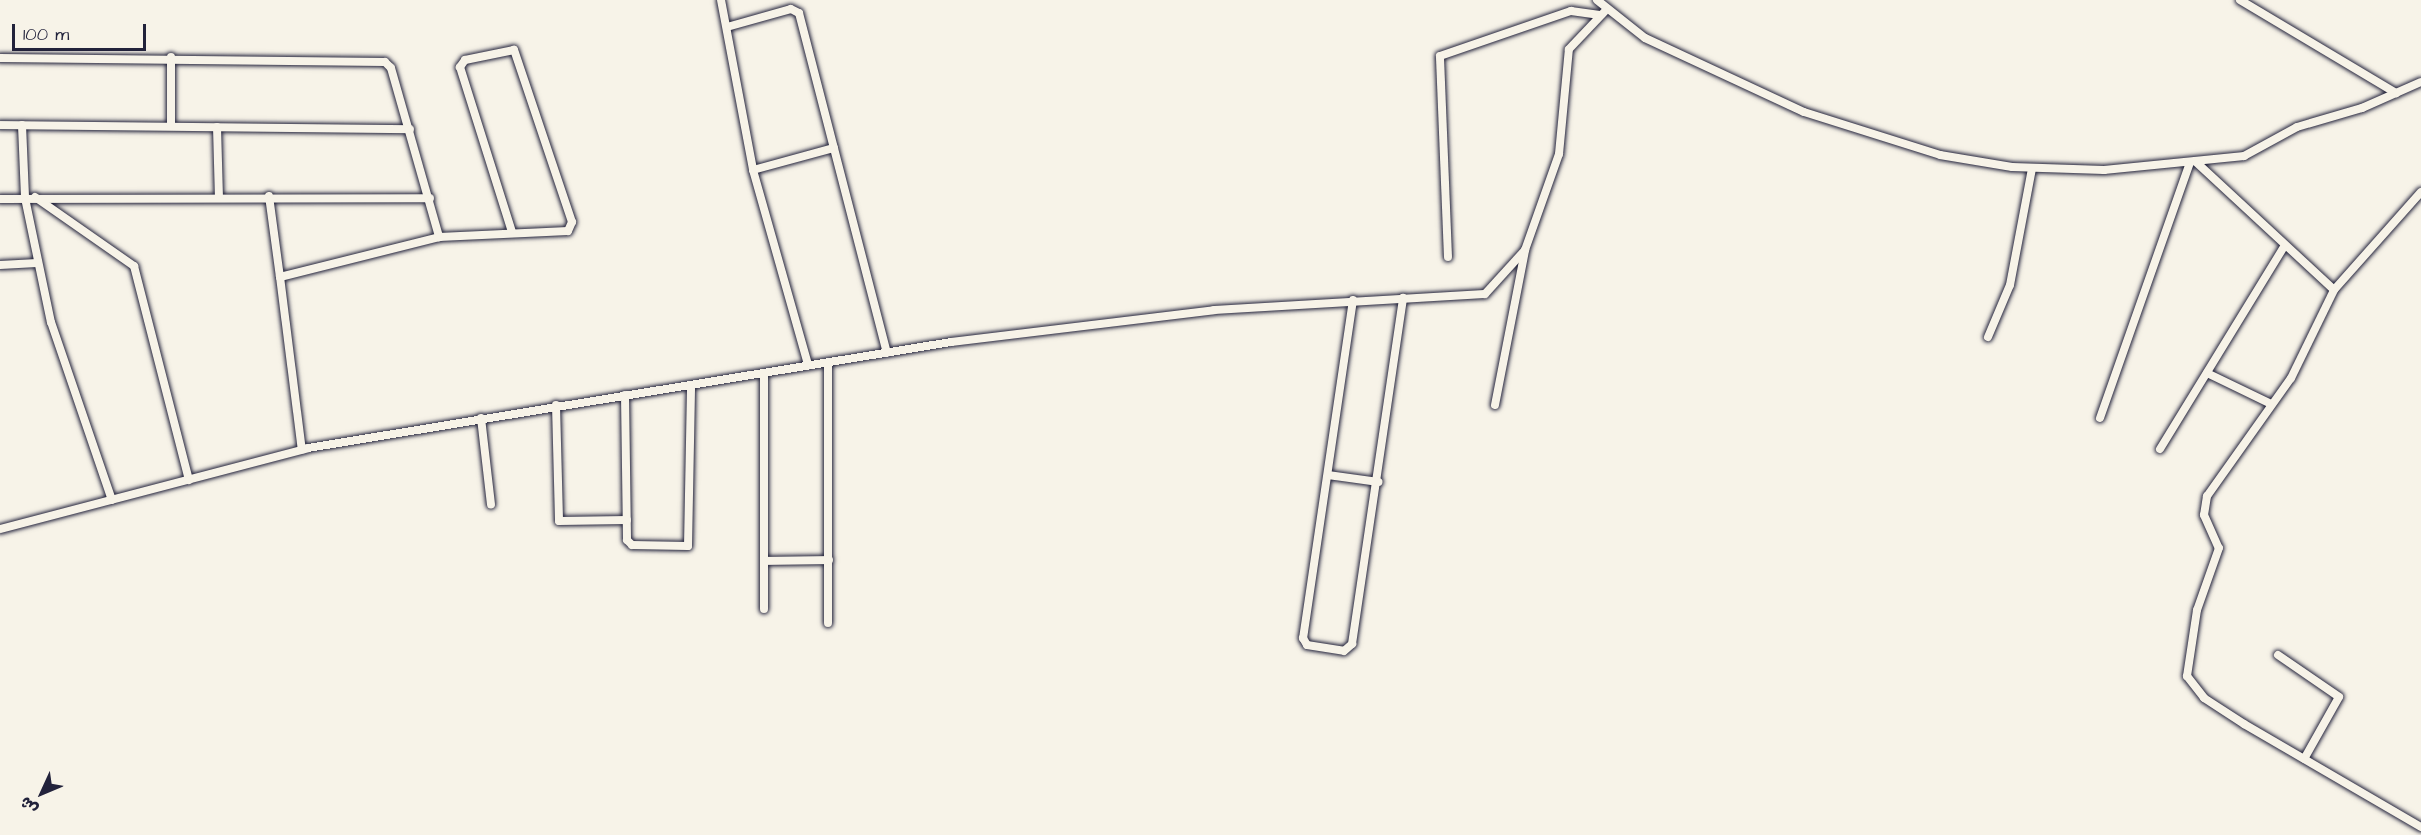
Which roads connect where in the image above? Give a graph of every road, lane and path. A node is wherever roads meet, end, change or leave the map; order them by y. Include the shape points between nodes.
1 (720, 0) edge
2 (801, 0) edge
3 (1596, 0) edge
4 (2240, 0) edge
5 (794, 9) junction
6 (1603, 13) junction
7 (727, 27) junction
8 (171, 57) junction
9 (0, 58) edge
10 (2421, 81) edge
11 (2396, 93) junction
12 (0, 124) edge
13 (22, 125) junction
14 (171, 126) junction
15 (217, 126) junction
16 (410, 129) junction
17 (834, 148) junction
18 (2193, 163) junction
19 (2032, 169) junction
20 (753, 170) junction
21 (2421, 192) edge
22 (269, 196) junction
23 (35, 197) junction
24 (25, 198) junction
25 (219, 198) junction
26 (430, 198) junction
27 (0, 199) edge
28 (512, 232) junction
29 (438, 237) junction
30 (2285, 245) junction
31 (1525, 250) junction
32 (1448, 257) dead end
33 (37, 263) junction
34 (0, 266) edge
35 (280, 277) junction
36 (2334, 290) junction
37 (1403, 298) junction
38 (1353, 300) junction
39 (1988, 337) dead end
40 (887, 353) junction
41 (828, 363) junction
42 (808, 366) junction
43 (2207, 373) junction
44 (764, 374) junction
45 (691, 385) junction
46 (625, 395) junction
47 (2271, 404) junction
48 (556, 405) junction
49 (1495, 405) dead end
50 (481, 418) junction
51 (2100, 418) dead end
52 (2160, 449) dead end
53 (302, 450) junction
54 (1328, 475) junction
55 (189, 480) junction
56 (1379, 482) junction
57 (112, 500) junction
58 (491, 504) dead end
59 (627, 520) junction
60 (0, 529) edge
61 (829, 560) junction
62 (764, 561) junction
63 (764, 609) dead end
64 (828, 624) dead end
65 (2278, 655) dead end
66 (2304, 759) junction
67 (2421, 827) edge

1 - 7 street
2 - 5 street
3 - 6 street
4 - 11 street
5 - 7 street
5 - 17 street
6 - 19 street via 1645,38 1804,112 1940,155
6 - 31 street via 1569,49 1559,154
6 - 32 street via 1570,11 1440,56
7 - 20 street
8 - 9 street
8 - 14 street
8 - 16 street via 385,62 392,68
10 - 11 street
11 - 18 street via 2297,127 2254,153
12 - 13 street
13 - 14 street
13 - 24 street
14 - 15 street
15 - 16 street
15 - 25 street
16 - 26 street
17 - 20 street
17 - 40 street
18 - 19 street
18 - 30 street
18 - 51 street
19 - 39 street via 2010,285
20 - 42 street
21 - 36 street
22 - 25 street
22 - 26 street
22 - 35 street
23 - 24 street
23 - 25 street
23 - 55 street via 134,266
24 - 27 street
24 - 33 street
26 - 29 street
28 - 28 street via 568,231 573,222 518,54 510,50 465,60 459,67
28 - 29 street
29 - 35 street
30 - 36 street
30 - 43 street
31 - 37 street via 1489,293
31 - 49 street
33 - 34 street
33 - 57 street via 64,369
35 - 53 street
36 - 47 street via 2304,356
37 - 38 street
37 - 56 street
38 - 40 street via 1075,323
38 - 54 street
40 - 41 street
41 - 42 street
41 - 61 street
42 - 44 street
43 - 47 street
43 - 52 street
44 - 45 street
44 - 62 street
45 - 46 street
45 - 59 street via 690,545 632,545
46 - 48 street
46 - 59 street
47 - 66 street via 2219,474 2204,506 2219,548 2197,610 2187,675 2204,698
48 - 50 street
48 - 59 street via 559,521
50 - 53 street
50 - 58 street
53 - 55 street
54 - 56 street
54 - 56 street via 1303,638 1307,645 1344,651 1352,644
55 - 57 street
57 - 60 street
61 - 62 street
61 - 64 street
62 - 63 street
65 - 66 street via 2339,697
66 - 67 street

